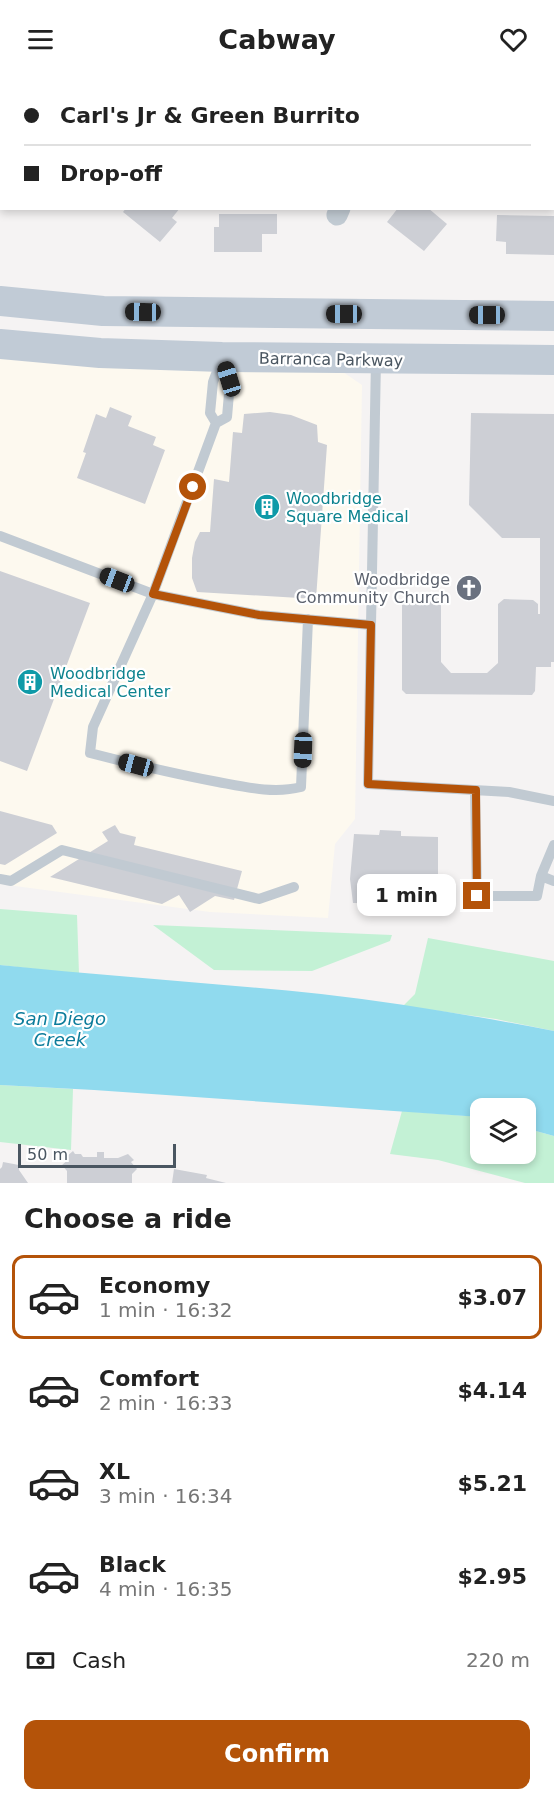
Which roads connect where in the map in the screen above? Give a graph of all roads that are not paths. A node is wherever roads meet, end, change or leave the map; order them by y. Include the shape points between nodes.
1 (0, 301) edge
2 (224, 313) junction
3 (554, 316) edge
4 (0, 344) edge
5 (222, 357) junction
6 (376, 360) junction
7 (554, 360) edge
8 (216, 423) junction
9 (0, 536) edge
10 (153, 594) junction
11 (308, 619) junction
12 (371, 625) junction
13 (476, 790) junction
14 (554, 801) edge
15 (554, 845) edge
16 (541, 876) junction
17 (0, 879) edge
18 (554, 881) edge
19 (294, 887) dead end

1 - 2 main road via 103,311
2 - 3 main road
2 - 5 main road
4 - 5 main road, Barranca Parkway via 100,353
5 - 6 main road, Barranca Parkway
5 - 8 lane via 213,382 210,413
5 - 8 lane via 230,382 229,402 227,417
6 - 7 main road, Barranca Parkway
6 - 12 lane
8 - 10 lane
9 - 10 lane
10 - 11 lane via 259,615
10 - 11 lane via 93,727 90,753 159,771 243,786 288,790 301,787
11 - 12 lane
12 - 13 lane via 368,784
13 - 14 lane
13 - 16 lane via 477,896 537,896
15 - 16 lane
16 - 18 lane
17 - 19 lane via 11,881 62,850 259,899

